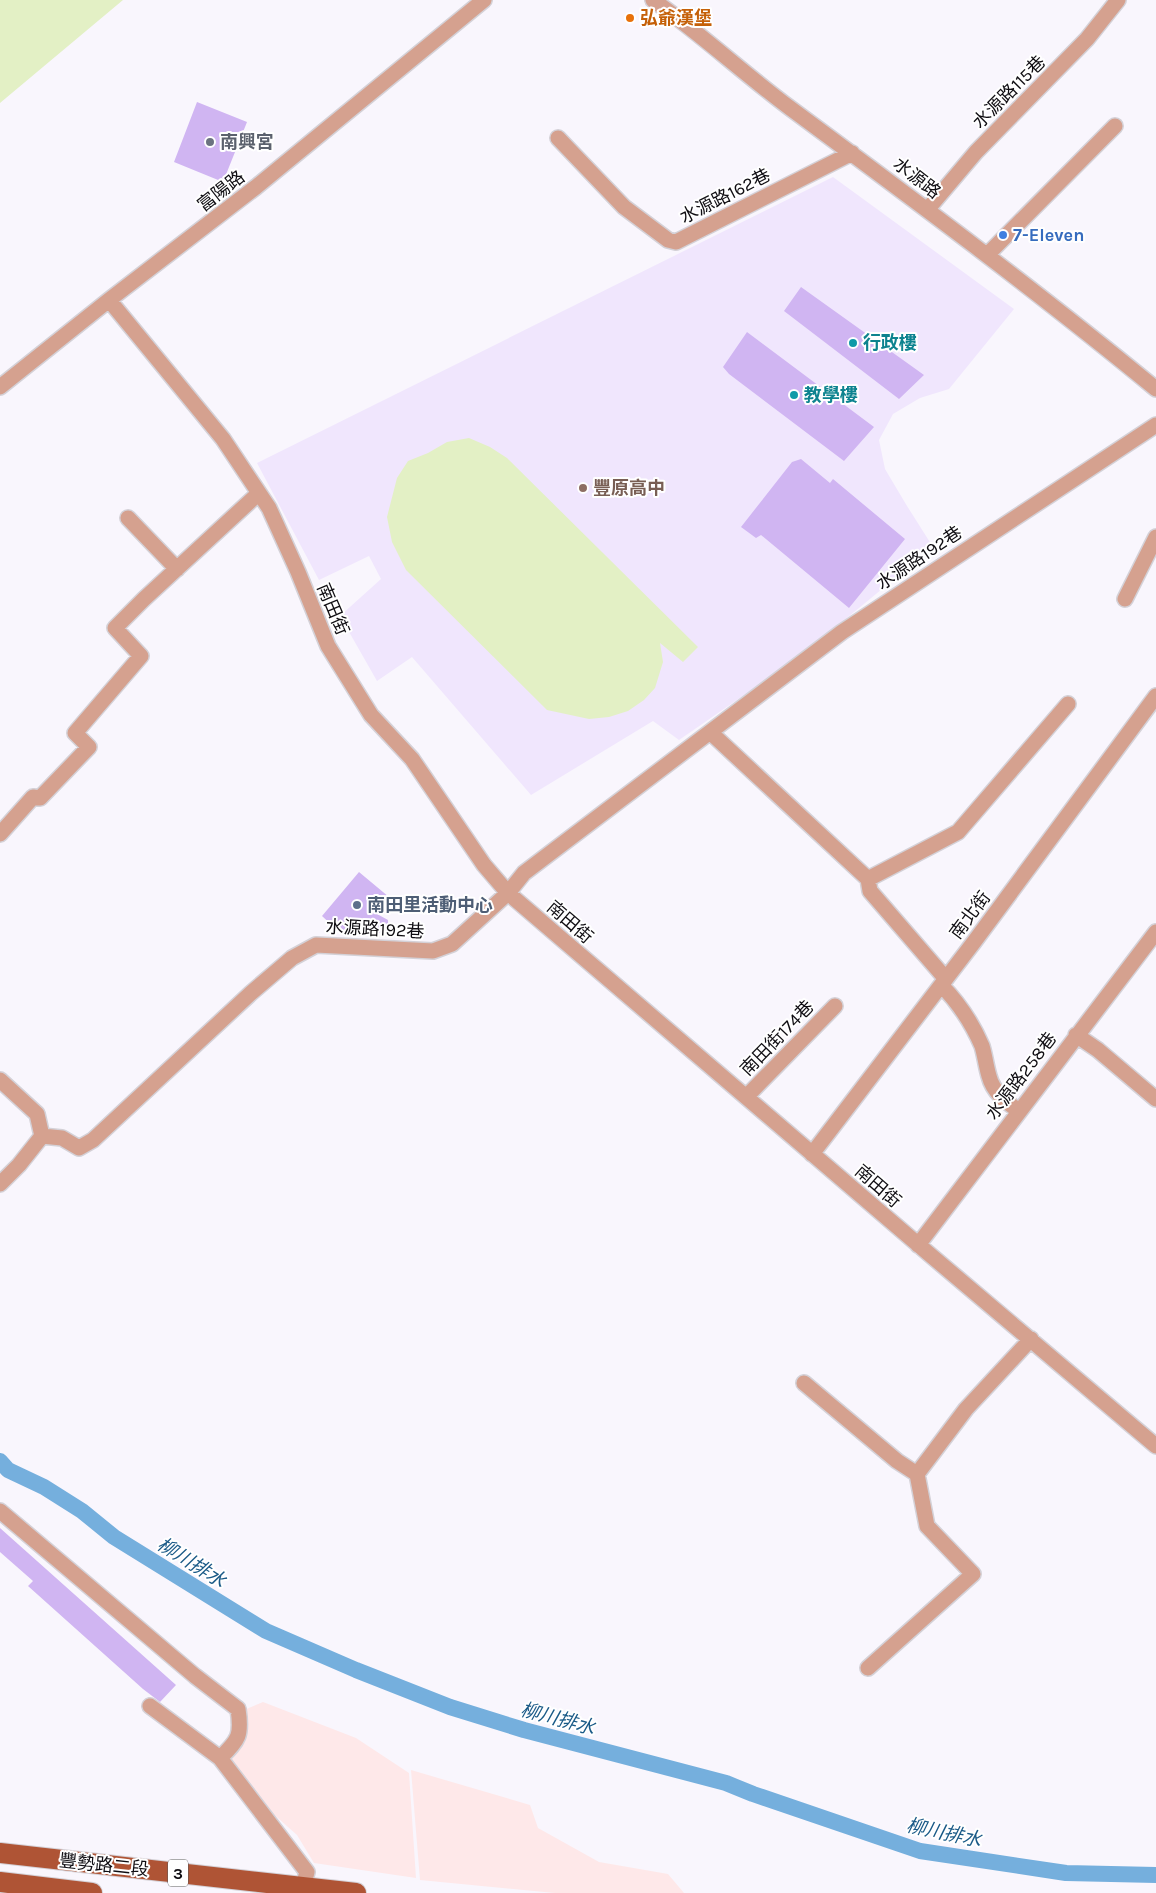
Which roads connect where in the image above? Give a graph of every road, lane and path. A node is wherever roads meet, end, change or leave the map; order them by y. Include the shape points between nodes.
1 (484, 0) edge
2 (1118, 0) edge
3 (664, 3) edge
4 (1115, 126) dead end
5 (558, 138) dead end
6 (852, 153) junction
7 (927, 210) junction
8 (987, 255) junction
9 (109, 300) junction
10 (0, 387) edge
11 (1156, 389) edge
12 (1156, 425) edge
13 (260, 493) junction
14 (128, 518) dead end
15 (1156, 537) edge
16 (177, 569) junction
17 (1125, 600) dead end
18 (1156, 696) edge
19 (1068, 704) dead end
20 (710, 732) junction
21 (0, 834) edge
22 (868, 879) junction
23 (508, 893) junction
24 (1156, 932) edge
25 (943, 982) junction
26 (835, 1006) dead end
27 (1076, 1035) junction
28 (0, 1080) edge
29 (746, 1097) junction
30 (1156, 1099) edge
31 (1019, 1111) junction
32 (42, 1136) junction
33 (812, 1154) junction
34 (0, 1184) edge
35 (918, 1245) junction
36 (1031, 1339) junction
37 (804, 1383) dead end
38 (1156, 1446) edge
39 (917, 1474) junction
40 (0, 1511) edge
41 (868, 1668) dead end
42 (150, 1706) dead end
43 (220, 1758) junction
44 (0, 1854) edge
45 (0, 1882) edge
46 (304, 1886) junction
47 (92, 1893) edge
48 (356, 1893) edge

1 - 9 street, 富陽路 via 256,187
2 - 7 street, 水源路115巷 via 1087,39 976,152
3 - 6 street, 水源路 via 788,107
4 - 8 street
5 - 6 street, 水源路162巷 via 624,207 668,240 676,242
6 - 7 street, 水源路
7 - 8 street, 水源路
8 - 11 street, 水源路
9 - 10 street, 富陽路
9 - 13 street, 南田街 via 223,438
12 - 20 street, 水源路192巷 via 842,632
13 - 16 street
13 - 23 street, 南田街 via 298,572 328,646 371,715 412,759 484,865
14 - 16 street
15 - 17 street
16 - 21 street via 115,628 141,656 75,733 89,747 40,798 33,797
18 - 25 street, 南北街
19 - 22 street via 958,832
20 - 22 street
20 - 23 street, 水源路192巷 via 524,873
22 - 25 street via 870,891
23 - 29 street, 南田街
23 - 32 street, 水源路192巷 via 452,944 434,951 316,945 292,958 92,1140 80,1148 62,1138
24 - 27 street, 水源路258巷
25 - 31 street via 982,1046 994,1088 1003,1100
25 - 33 street, 南北街
26 - 29 street, 南田街174巷
27 - 30 street
27 - 31 street, 水源路258巷
28 - 32 street via 37,1114
29 - 33 street, 南田街
31 - 35 street, 水源路258巷
32 - 34 street
33 - 35 street, 南田街
35 - 36 street, 南田街
36 - 38 street, 南田街
36 - 39 street via 966,1410
37 - 39 street via 897,1462
39 - 41 street via 927,1526 973,1574
40 - 43 street via 238,1709 241,1728 233,1746
42 - 43 street
43 - 46 street via 307,1872
44 - 46 main road, 豐勢路二段 / 3
45 - 47 main road, 豐勢路二段
46 - 48 main road, 豐勢路二段 / 3

